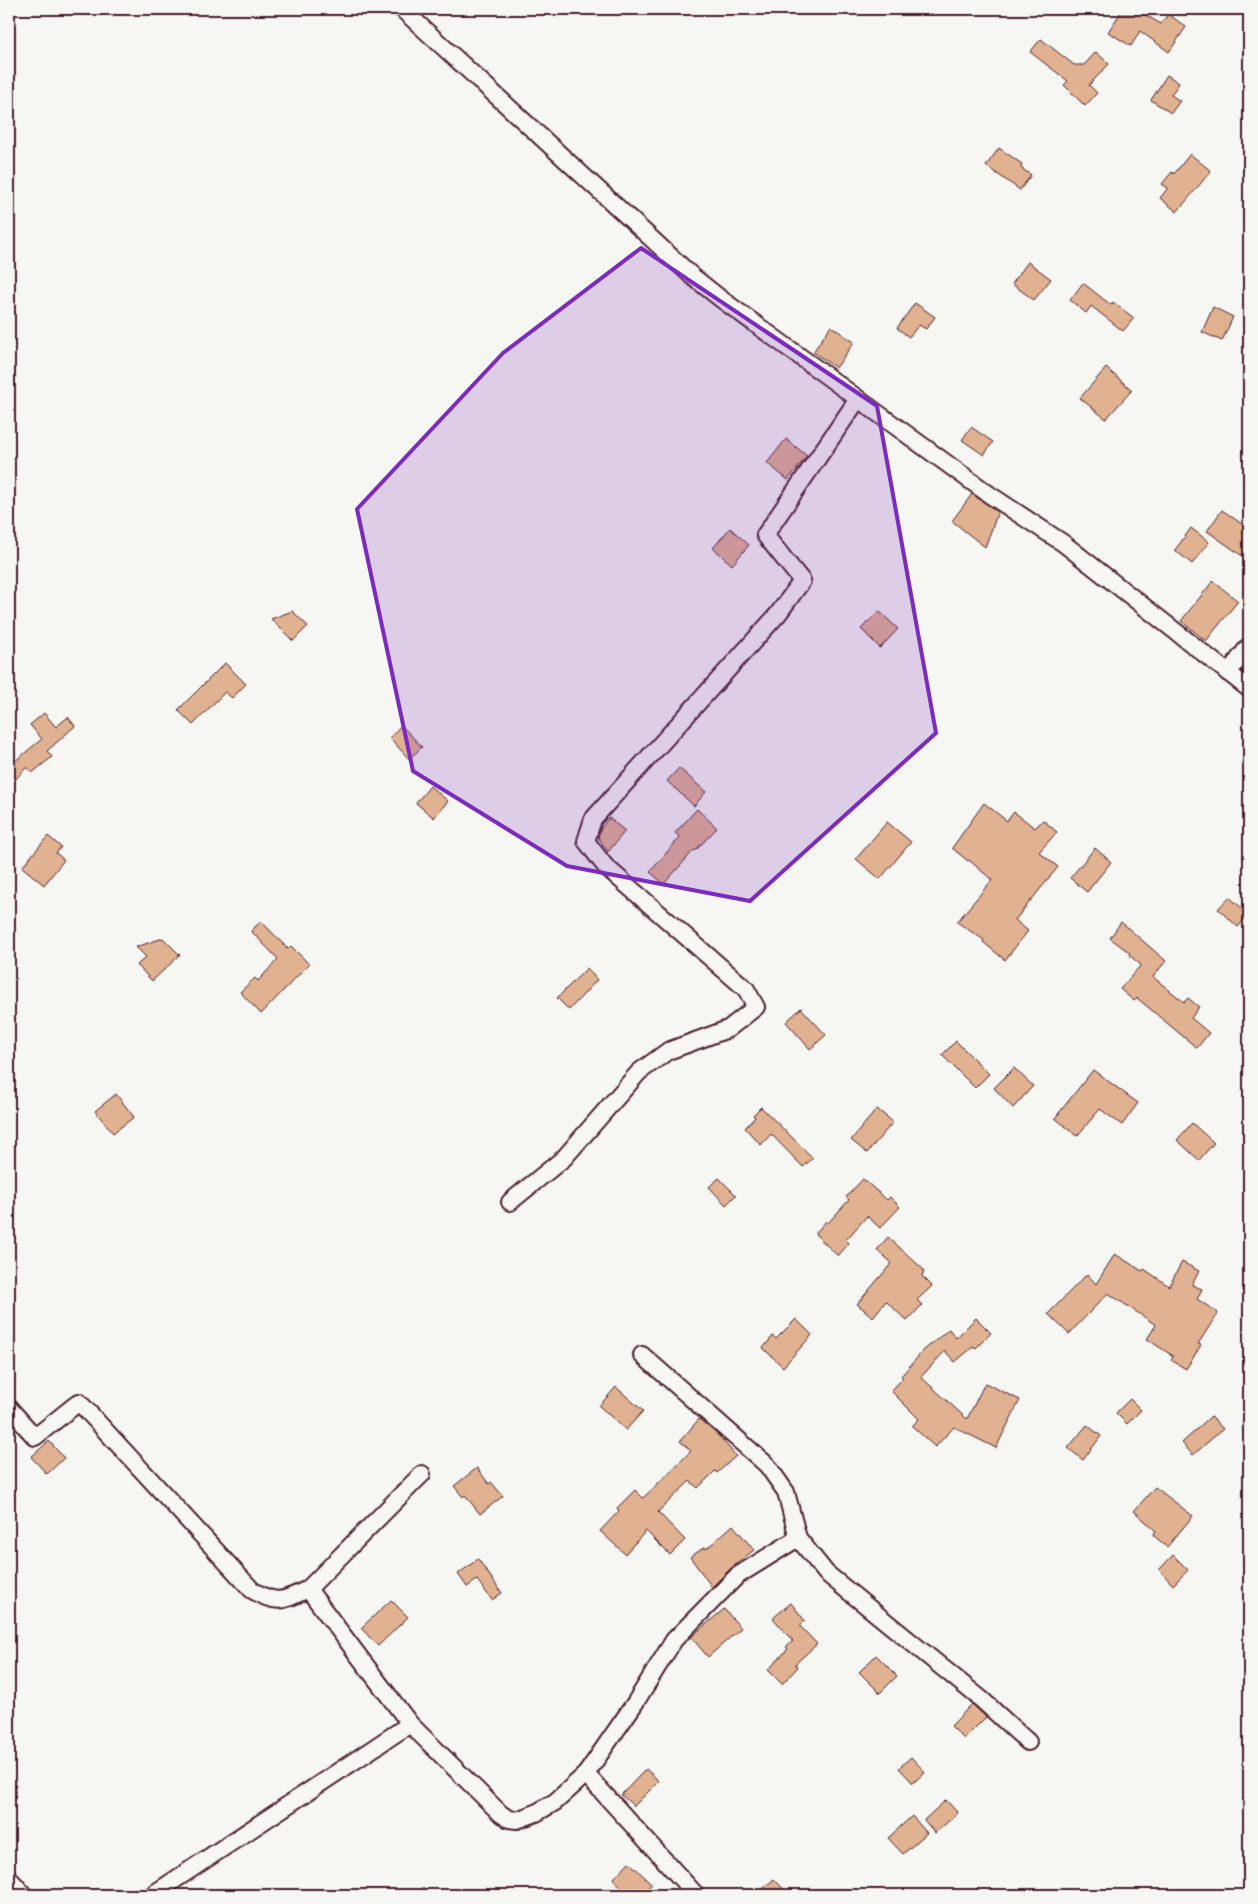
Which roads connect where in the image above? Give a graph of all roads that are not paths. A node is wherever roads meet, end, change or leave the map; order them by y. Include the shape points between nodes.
1 (402, 9) edge
2 (858, 399) junction
3 (1249, 646) edge
4 (1228, 673) junction
5 (1249, 688) edge
6 (510, 1202) dead end
7 (642, 1355) dead end
8 (9, 1408) edge
9 (422, 1474) dead end
10 (798, 1538) junction
11 (308, 1590) junction
12 (410, 1724) junction
13 (1028, 1742) dead end
14 (586, 1774) junction
15 (9, 1878) edge
16 (24, 1895) edge
17 (152, 1895) edge
18 (696, 1895) edge

1 - 2 street via 692,276
2 - 4 street via 1062,543
2 - 6 street via 765,535 802,581 778,614 593,819 586,841 605,866 746,989 756,1007 728,1029 668,1051 639,1072 564,1158
3 - 4 street
4 - 5 street
7 - 10 street via 767,1465 786,1492
8 - 11 street via 35,1437 79,1402 252,1590 268,1600 288,1599
9 - 11 street
10 - 13 street via 826,1573 981,1699
10 - 14 street via 736,1576 674,1640
11 - 12 street
12 - 14 street via 508,1819 517,1820 542,1810
12 - 17 street
14 - 18 street
15 - 16 street

